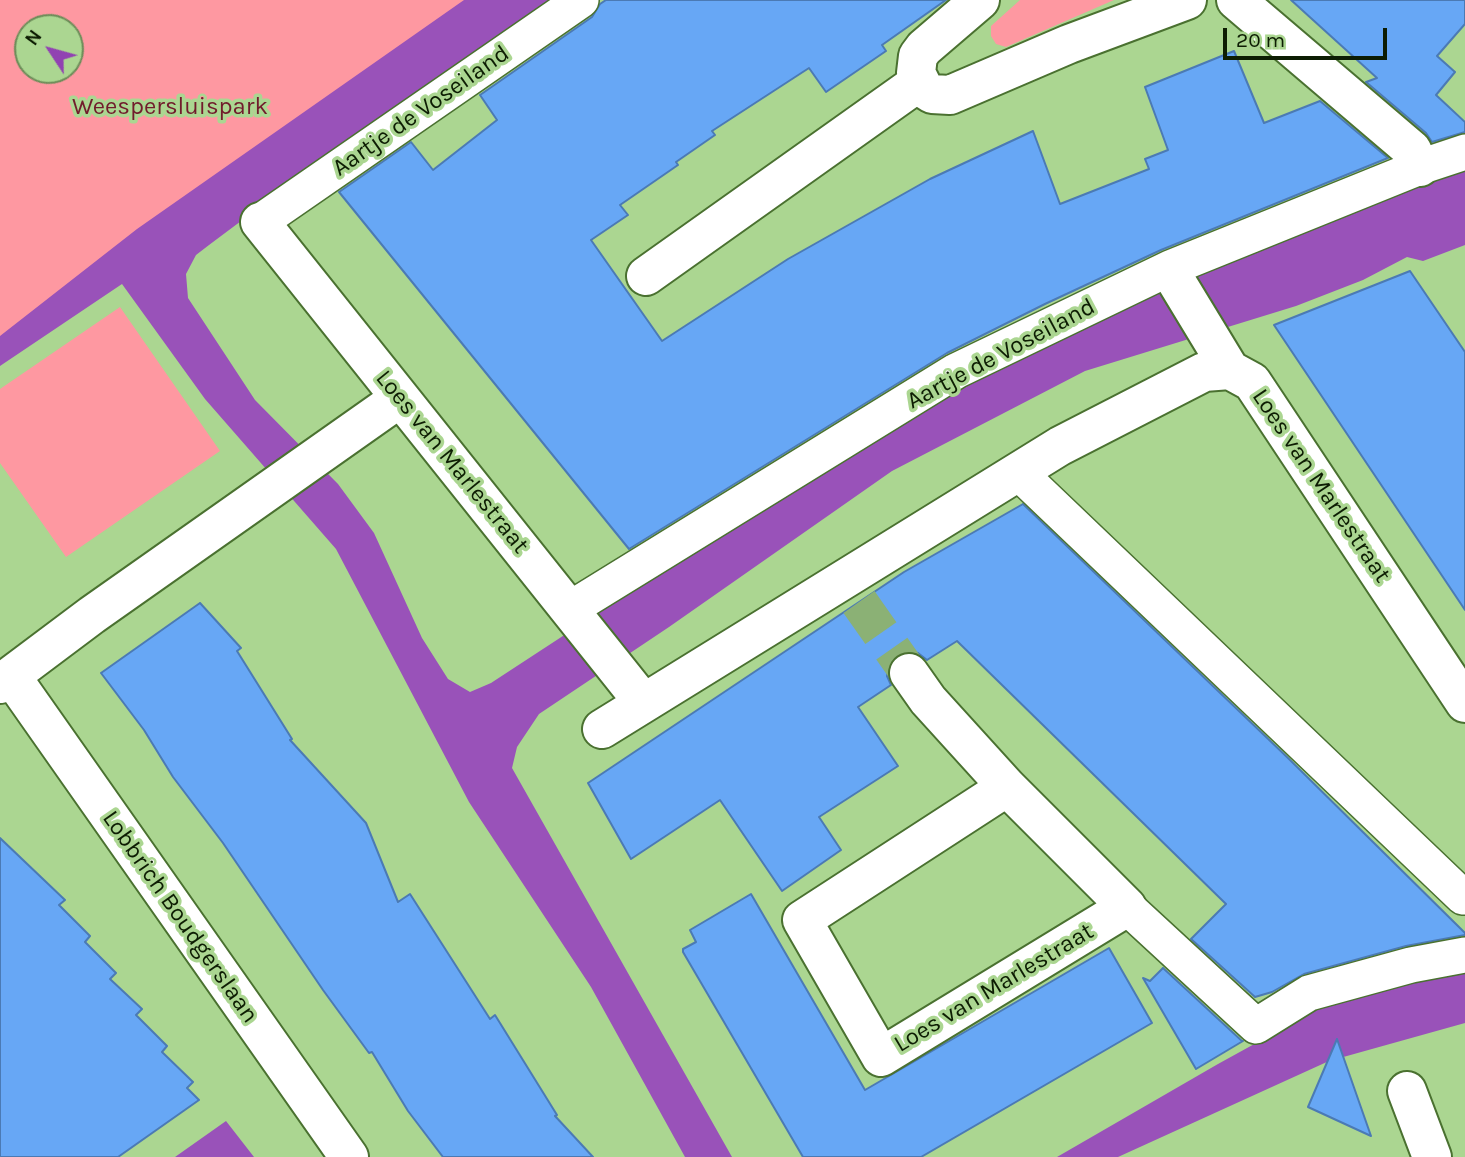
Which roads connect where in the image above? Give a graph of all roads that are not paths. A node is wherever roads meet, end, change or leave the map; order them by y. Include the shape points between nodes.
1 (582, 0) edge
2 (980, 0) edge
3 (1187, 0) edge
4 (1236, 0) edge
5 (919, 82) junction
6 (1465, 152) edge
7 (1419, 167) junction
8 (260, 222) joint
9 (646, 276) dead end
10 (1173, 276) dead end
11 (1223, 358) junction
12 (400, 398) junction
13 (1018, 472) junction
14 (570, 609) junction
15 (909, 673) tunnel mouth
16 (5, 680) edge
17 (636, 693) junction
18 (1465, 703) edge
19 (601, 730) dead end
20 (1007, 788) junction
21 (1464, 898) edge
22 (1127, 907) junction
23 (1465, 955) edge
24 (1407, 1091) dead end
25 (349, 1157) edge
26 (1432, 1157) edge

1 - 8 street, Aartje de Voseiland
2 - 5 street via 924,48 915,65
3 - 5 street via 950,95 932,94
4 - 7 street via 1412,150
5 - 9 street
6 - 7 street, Aartje de Voseiland
7 - 14 street, Aartje de Voseiland via 1170,268 956,371
8 - 12 street, Loes van Marlestraat
10 - 11 street
11 - 13 street, Loes van Marlestraat
11 - 18 street, Loes van Marlestraat via 1252,382
12 - 14 street, Loes van Marlestraat
12 - 16 street, Lobbrich Boudgerslaan
13 - 17 street, Loes van Marlestraat via 851,591
13 - 21 street
14 - 17 street, Loes van Marlestraat
15 - 20 street
16 - 25 street, Lobbrich Boudgerslaan
17 - 19 street, Loes van Marlestraat
20 - 22 street
20 - 22 street, Loes van Marlestraat via 802,920 881,1057
22 - 23 street via 1256,1026 1309,993
24 - 26 street

